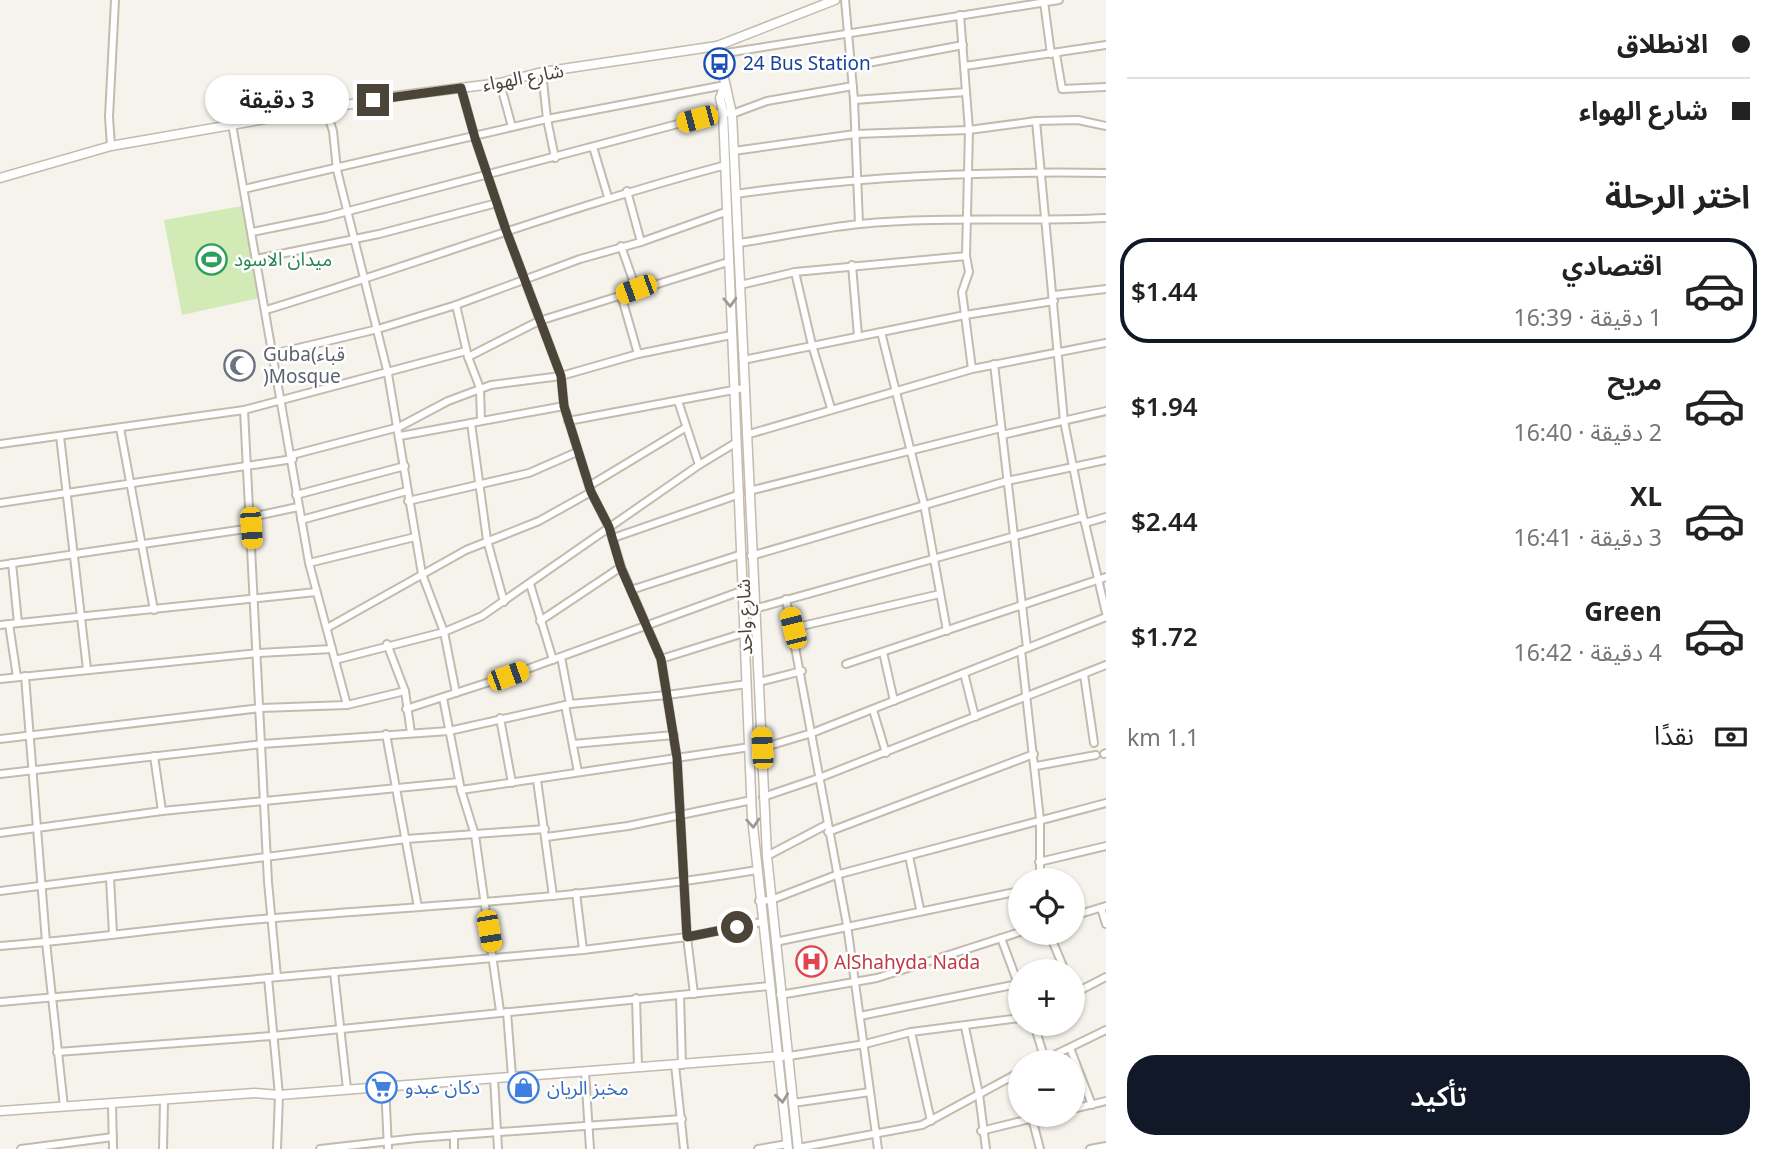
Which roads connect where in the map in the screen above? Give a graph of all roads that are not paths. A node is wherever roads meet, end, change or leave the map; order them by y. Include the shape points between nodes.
1 (115, 0) edge
2 (835, 0) edge
3 (845, 0) edge
4 (1059, 0) edge
5 (1044, 2) junction
6 (960, 15) junction
7 (849, 33) junction
8 (963, 45) junction
9 (1106, 45) edge
10 (718, 50) junction
11 (1053, 54) junction
12 (852, 66) junction
13 (965, 66) junction
14 (542, 72) junction
15 (500, 83) junction
16 (725, 85) junction
17 (853, 86) junction
18 (1106, 87) edge
19 (461, 88) junction
20 (966, 92) junction
21 (854, 100) junction
22 (325, 108) junction
23 (728, 113) junction
24 (547, 119) junction
25 (1036, 121) junction
26 (232, 124) junction
27 (1106, 127) edge
28 (512, 128) junction
29 (969, 130) junction
30 (855, 134) junction
31 (475, 138) junction
32 (111, 146) junction
33 (593, 147) junction
34 (734, 151) junction
35 (555, 158) junction
36 (726, 165) junction
37 (337, 170) junction
38 (1106, 173) edge
39 (488, 174) junction
40 (967, 174) junction
41 (1040, 174) junction
42 (0, 178) edge
43 (858, 180) junction
44 (244, 190) junction
45 (627, 191) junction
46 (736, 194) junction
47 (608, 197) junction
48 (497, 203) junction
49 (348, 209) junction
50 (728, 211) junction
51 (1106, 218) edge
52 (968, 219) junction
53 (1044, 221) junction
54 (859, 224) junction
55 (506, 230) junction
56 (252, 232) junction
57 (355, 239) junction
58 (641, 242) junction
59 (739, 243) junction
60 (621, 246) junction
61 (966, 256) junction
62 (257, 259) junction
63 (727, 262) junction
64 (852, 265) junction
65 (795, 272) junction
66 (525, 278) junction
67 (365, 280) junction
68 (740, 285) junction
69 (636, 289) junction
70 (1106, 289) edge
71 (621, 295) junction
72 (1054, 298) junction
73 (456, 305) junction
74 (266, 310) junction
75 (965, 315) junction
76 (539, 321) junction
77 (378, 329) junction
78 (881, 331) junction
79 (731, 335) junction
80 (858, 336) junction
81 (1106, 343) edge
82 (812, 345) junction
83 (1056, 351) junction
84 (273, 354) junction
85 (467, 354) junction
86 (638, 354) junction
87 (743, 360) junction
88 (994, 363) junction
89 (972, 369) junction
90 (388, 374) junction
91 (561, 376) junction
92 (480, 388) junction
93 (740, 389) junction
94 (895, 389) junction
95 (678, 401) junction
96 (282, 402) junction
97 (564, 406) junction
98 (831, 408) junction
99 (244, 410) junction
100 (1106, 411) edge
101 (481, 421) junction
102 (568, 421) junction
103 (1064, 421) junction
104 (471, 423) junction
105 (399, 427) junction
106 (120, 428) junction
107 (685, 428) junction
108 (1001, 431) junction
109 (60, 436) junction
110 (400, 436) junction
111 (743, 438) junction
112 (0, 444) edge
113 (910, 448) junction
114 (578, 452) junction
115 (293, 457) junction
116 (1106, 460) edge
117 (247, 465) junction
118 (699, 465) junction
119 (405, 466) junction
120 (1071, 467) junction
121 (1007, 481) junction
122 (479, 484) junction
123 (131, 485) junction
124 (590, 489) junction
125 (407, 491) junction
126 (744, 492) junction
127 (68, 494) junction
128 (296, 495) junction
129 (408, 501) junction
130 (0, 503) edge
131 (924, 504) junction
132 (298, 507) junction
133 (251, 517) junction
134 (1106, 517) edge
135 (301, 520) junction
136 (1084, 520) junction
137 (609, 527) junction
138 (251, 528) junction
139 (1013, 536) junction
140 (415, 537) junction
141 (613, 538) junction
142 (487, 540) junction
143 (143, 545) junction
144 (75, 555) junction
145 (747, 555) junction
146 (935, 559) junction
147 (12, 563) junction
148 (309, 563) junction
149 (0, 565) edge
150 (621, 568) junction
151 (422, 574) junction
152 (1106, 577) edge
153 (1098, 579) junction
154 (530, 584) junction
155 (631, 590) junction
156 (744, 590) junction
157 (316, 592) junction
158 (940, 594) junction
159 (786, 599) junction
160 (256, 600) junction
161 (504, 602) junction
162 (1022, 606) junction
163 (754, 609) junction
164 (153, 610) junction
165 (1106, 615) edge
166 (81, 618) junction
167 (540, 621) junction
168 (18, 623) junction
169 (9, 624) junction
170 (0, 625) edge
171 (646, 626) junction
172 (327, 628) junction
173 (793, 628) junction
174 (947, 631) junction
175 (444, 632) junction
176 (744, 633) junction
177 (387, 644) junction
178 (332, 649) junction
179 (1024, 649) junction
180 (883, 652) junction
181 (259, 653) junction
182 (745, 655) junction
183 (757, 656) junction
184 (557, 658) junction
185 (661, 659) junction
186 (335, 660) junction
187 (846, 664) dead end
188 (1106, 665) edge
189 (87, 669) junction
190 (802, 671) junction
191 (964, 673) junction
192 (1084, 675) junction
193 (25, 676) junction
194 (17, 677) junction
195 (0, 679) edge
196 (759, 682) junction
197 (747, 684) junction
198 (405, 691) junction
199 (456, 693) junction
200 (667, 695) junction
201 (1028, 697) junction
202 (443, 698) junction
203 (894, 701) junction
204 (567, 704) junction
205 (347, 705) junction
206 (261, 708) junction
207 (406, 709) junction
208 (873, 710) junction
209 (975, 717) junction
210 (500, 718) junction
211 (450, 731) junction
212 (411, 733) junction
213 (812, 733) junction
214 (386, 734) junction
215 (32, 735) junction
216 (674, 735) junction
217 (0, 739) edge
218 (1094, 743) dead end
219 (262, 744) junction
220 (573, 744) junction
221 (750, 747) junction
222 (762, 748) junction
223 (886, 753) junction
224 (1034, 754) junction
225 (1096, 755) dead end
226 (154, 756) junction
227 (677, 758) junction
228 (1036, 766) junction
229 (34, 770) junction
230 (578, 772) junction
231 (0, 774) edge
232 (819, 778) junction
233 (537, 780) junction
234 (459, 782) junction
235 (512, 783) junction
236 (397, 787) junction
237 (461, 790) junction
238 (764, 796) junction
239 (264, 800) junction
240 (752, 800) junction
241 (1106, 803) edge
242 (162, 811) junction
243 (679, 816) junction
244 (1040, 819) junction
245 (545, 828) junction
246 (38, 829) junction
247 (827, 829) junction
248 (0, 833) edge
249 (475, 835) junction
250 (546, 837) junction
251 (406, 839) junction
252 (1106, 846) edge
253 (767, 856) junction
254 (909, 856) junction
255 (267, 858) junction
256 (1039, 862) junction
257 (1039, 868) edge
258 (757, 870) junction
259 (836, 876) junction
260 (110, 878) junction
261 (683, 882) junction
262 (43, 886) junction
263 (0, 891) edge
264 (576, 893) junction
265 (1008, 893) edge
266 (553, 896) junction
267 (771, 900) junction
268 (760, 901) junction
269 (484, 904) junction
270 (418, 907) junction
271 (1103, 907) edge
272 (920, 909) junction
273 (1085, 912) edge
274 (272, 918) junction
275 (762, 922) junction
276 (1106, 923) edge
277 (847, 925) junction
278 (113, 934) junction
279 (1008, 936) edge
280 (687, 937) junction
281 (1001, 938) junction
282 (46, 943) junction
283 (775, 943) junction
284 (0, 946) edge
285 (583, 950) junction
286 (494, 958) junction
287 (1009, 959) edge
288 (334, 972) junction
289 (277, 977) junction
290 (1106, 977) edge
291 (268, 978) junction
292 (854, 983) junction
293 (769, 986) junction
294 (1085, 987) edge
295 (1008, 989) edge
296 (694, 994) junction
297 (680, 995) junction
298 (780, 995) junction
299 (51, 998) junction
300 (636, 998) junction
301 (0, 1002) edge
302 (503, 1012) junction
303 (860, 1016) junction
304 (1008, 1020) edge
305 (965, 1027) junction
306 (341, 1029) junction
307 (1106, 1030) edge
308 (911, 1032) junction
309 (272, 1036) junction
310 (865, 1044) junction
311 (1070, 1048) junction
312 (1066, 1050) edge
313 (57, 1052) junction
314 (777, 1055) junction
315 (789, 1056) junction
316 (679, 1065) junction
317 (638, 1067) junction
318 (586, 1072) junction
319 (512, 1076) junction
320 (494, 1078) junction
321 (1008, 1078) edge
322 (385, 1085) junction
323 (347, 1089) junction
324 (870, 1093) junction
325 (979, 1094) junction
326 (279, 1095) junction
327 (164, 1101) junction
328 (1106, 1101) edge
329 (793, 1103) junction
330 (112, 1104) junction
331 (1092, 1105) junction
332 (1085, 1106) edge
333 (64, 1107) junction
334 (0, 1111) edge
335 (682, 1119) junction
336 (931, 1121) junction
337 (1008, 1124) edge
338 (588, 1127) junction
339 (1034, 1127) edge
340 (981, 1131) junction
341 (498, 1132) junction
342 (876, 1134) junction
343 (454, 1135) junction
344 (113, 1137) junction
345 (388, 1145) edge
346 (1106, 1146) edge
347 (787, 1147) edge
348 (798, 1148) edge
349 (21, 1149) edge
350 (113, 1149) edge
351 (163, 1149) edge
352 (277, 1149) edge
353 (320, 1149) edge
354 (454, 1149) edge
355 (498, 1149) edge
356 (590, 1149) edge
357 (684, 1149) edge
358 (758, 1149) edge
359 (878, 1149) edge
360 (986, 1149) edge
361 (1040, 1149) edge
362 (1090, 1149) edge

1 - 32 street via 108,117
2 - 10 street, شارع الهواء
3 - 7 street
4 - 5 street
5 - 6 street
5 - 11 street
6 - 7 street
6 - 8 street
7 - 10 street
7 - 12 street
8 - 12 street
8 - 13 street
9 - 11 street
10 - 14 street, شارع الهواء
10 - 16 street, شارع واحد
11 - 13 street
11 - 18 street via 1062,89
12 - 17 street
13 - 20 street
14 - 15 street, شارع الهواء
14 - 24 street
15 - 19 street, شارع الهواء
15 - 28 street
16 - 23 street, شارع واحد via 720,98
16 - 24 street
17 - 21 street
17 - 23 street via 766,101
19 - 22 street, شارع الهواء
19 - 31 street
20 - 21 street
20 - 29 street
21 - 30 street
22 - 26 street, شارع الهواء
22 - 37 street
23 - 33 street
23 - 34 street, شارع واحد
23 - 36 street, شارع واحد
24 - 28 street
24 - 35 street
25 - 27 street via 1078,121
25 - 29 street
25 - 41 street
26 - 32 street, شارع الهواء
26 - 44 street
28 - 31 street
29 - 30 street
29 - 40 street
30 - 34 street
30 - 43 street
31 - 37 street
31 - 39 street
32 - 42 street, شارع الهواء
33 - 35 street
33 - 47 street
34 - 46 street, شارع واحد
35 - 39 street
36 - 45 street
36 - 50 street, شارع واحد
37 - 44 street
37 - 49 street
38 - 41 street
39 - 48 street
39 - 49 street
40 - 41 street
40 - 43 street
40 - 52 street
41 - 53 street
43 - 46 street
43 - 54 street
44 - 56 street
45 - 47 street
45 - 58 street
46 - 59 street, شارع واحد
47 - 55 street
48 - 55 street
48 - 57 street
49 - 56 street
49 - 57 street
50 - 58 street
50 - 63 street, شارع واحد
51 - 53 street
52 - 53 street
52 - 54 street
52 - 61 street
53 - 72 street
54 - 59 street
55 - 66 street
55 - 67 street
56 - 62 street
57 - 62 street
57 - 67 street
58 - 60 street
59 - 68 street, شارع واحد
60 - 66 street
60 - 69 street
61 - 64 street
61 - 75 street
62 - 74 street
63 - 69 street
63 -> 79 street, شارع واحد
64 - 65 street
64 - 80 street
65 - 68 street
65 - 82 street
66 - 73 street
66 - 76 street
67 - 74 street
67 - 77 street
68 - 87 street, شارع واحد
69 - 71 street
70 - 72 street
71 - 76 street
71 - 86 street
72 - 75 street
72 - 83 street
73 - 77 street
73 - 85 street
74 - 84 street
75 - 78 street
75 - 89 street
76 - 85 street
76 - 91 street
77 - 84 street
77 - 90 street
78 - 80 street
78 - 94 street
79 - 86 street
79 - 93 street, شارع واحد
80 - 82 street
81 - 83 street
82 - 87 street
82 - 98 street
83 - 88 street
83 - 103 street
84 - 96 street
85 - 90 street
85 - 92 street
86 - 91 street
87 - 93 street, شارع واحد
88 - 89 street
88 - 108 street
89 - 94 street
90 - 96 street
90 - 105 street
91 - 92 street
91 - 97 street
92 - 101 street
92 - 105 street
93 - 95 street
93 - 111 street, شارع واحد
94 - 98 street
94 - 113 street
95 - 102 street
95 - 107 street
96 - 99 street
96 - 115 street
97 - 101 street
97 - 102 street
98 - 111 street
99 - 106 street
99 - 117 street
100 - 103 street
101 - 104 street
102 - 114 street
103 - 108 street
103 - 120 street
104 - 110 street
104 - 122 street
105 - 110 street
105 - 115 street
106 - 109 street
106 - 123 street
107 - 118 street
107 - 124 street
108 - 113 street
108 - 121 street
109 - 112 street
109 - 127 street
110 - 119 street
111 - 118 street
111 - 126 street, شارع واحد
113 - 126 street
113 - 131 street
114 - 122 street via 529,473
114 - 124 street
115 - 117 street
115 - 128 street
116 - 120 street
117 - 123 street
117 - 133 street
118 - 137 street
119 - 125 street
119 - 128 street
120 - 121 street
120 - 136 street
121 - 131 street
121 - 139 street
122 - 129 street
122 - 142 street
123 - 127 street
123 - 143 street
124 - 137 street
124 - 142 street via 540,521
125 - 129 street
125 - 135 street
126 - 141 street
126 - 145 street, شارع واحد
127 - 130 street
127 - 144 street
128 - 132 street
129 - 140 street
131 - 145 street
131 - 146 street
132 - 133 street
132 - 135 street
133 - 138 street
134 - 136 street
135 - 148 street
136 - 139 street
136 - 153 street
137 - 141 street
137 - 154 street
138 - 143 street
138 - 160 street
139 - 146 street
139 - 162 street
140 - 148 street
140 - 151 street
141 - 150 street
142 - 151 street
142 - 161 street
143 - 144 street
143 - 164 street
144 - 147 street
144 - 166 street
145 - 155 street
145 - 156 street, شارع واحد
145 - 163 street, شارع واحد
146 - 158 street
146 - 159 street
147 - 149 street
147 - 168 street
148 - 157 street
150 - 155 street
150 - 167 street
151 - 172 street
151 - 175 street
152 - 153 street
153 - 162 street
153 - 165 street
154 - 161 street
154 - 167 street
155 - 171 street
156 - 171 street
156 - 176 street, شارع واحد
157 - 160 street
157 - 172 street
158 - 173 street
158 - 174 street
159 - 163 street
159 - 173 street
160 - 164 street
160 - 181 street
161 - 175 street via 482,617
162 - 174 street
162 - 179 street
163 - 183 street, شارع واحد
164 - 166 street
165 - 179 street
166 - 168 street
166 - 189 street
167 - 184 street
168 - 169 street
169 - 170 street
169 - 194 street
171 - 184 street
171 - 185 street
172 - 178 street
173 - 190 street
174 - 180 street
175 - 177 street
175 - 199 street
176 - 182 street, شارع واحد
176 - 185 street
177 - 186 street
177 - 198 street
178 - 181 street
178 - 186 street
179 - 191 street
179 - 201 street
180 - 187 street
180 - 203 street
181 - 189 street
181 - 206 street
182 - 183 street
182 - 197 street, شارع واحد
183 - 196 street, شارع واحد
184 - 199 street
184 - 204 street
185 - 200 street
186 - 205 street
188 - 192 street
189 - 193 street
190 - 196 street
190 - 213 street
191 - 203 street
191 - 209 street
192 - 201 street
192 - 218 street
193 - 194 street
193 - 215 street
194 - 195 street
196 - 222 street, شارع واحد
197 - 200 street
197 - 221 street, شارع واحد
198 - 205 street
198 - 207 street
199 - 202 street
200 - 204 street
200 - 216 street
201 - 209 street
201 - 224 street
202 - 207 street
202 - 211 street
203 - 208 street
204 - 210 street
204 - 220 street
205 - 206 street
206 - 215 street
206 - 219 street
207 - 212 street
208 - 213 street
208 - 223 street
209 - 223 street
210 - 211 street
210 - 235 street
211 - 212 street
211 - 234 street
212 - 214 street
213 - 222 street
213 - 232 street
214 - 219 street
214 - 236 street
215 - 217 street
215 - 229 street
216 - 220 street
216 - 227 street
219 - 226 street
219 - 239 street
220 - 230 street
221 - 227 street
221 - 240 street, شارع واحد
222 - 238 street, شارع واحد
223 - 232 street
224 - 228 street
224 - 247 street
225 - 228 street
226 - 229 street
226 - 242 street
227 - 230 street
227 - 243 street
228 - 244 street
229 - 231 street
229 - 246 street
230 - 233 street
232 - 238 street
232 - 247 street
233 - 235 street
233 - 245 street
234 - 236 street
234 - 237 street
235 - 237 street
236 - 239 street
236 - 251 street
237 - 249 street
238 - 253 street, شارع واحد
239 - 242 street
239 - 255 street
240 - 243 street
240 -> 258 street, شارع واحد
241 - 244 street
242 - 246 street
243 - 250 street
243 - 261 street
244 - 254 street
244 - 256 street
245 - 249 street
245 - 250 street
246 - 248 street
246 - 262 street
247 - 253 street
247 - 259 street
249 - 251 street
249 - 269 street
250 - 266 street
251 - 255 street
251 - 270 street
252 - 256 street
253 - 267 street, شارع واحد
254 - 259 street
254 - 272 street
255 - 260 street
255 - 274 street
256 - 257 street
258 - 261 street
258 - 268 street, شارع واحد
259 - 267 street
259 - 277 street
260 - 262 street
260 - 278 street
261 - 264 street
261 - 280 street
262 - 263 street
262 - 282 street
264 - 266 street
264 - 285 street
265 - 272 street
266 - 269 street
267 - 268 street
267 - 283 street, شارع واحد
268 - 275 street, شارع واحد
269 - 270 street
269 - 286 street
270 - 274 street
271 - 273 street
271 - 276 street
272 - 277 street
274 - 278 street
274 - 289 street
275 - 280 street
275 - 293 street, شارع واحد
277 - 283 street
277 - 292 street
278 - 282 street
279 - 281 street
280 - 285 street
280 - 296 street
281 - 287 street
281 - 292 street
282 - 284 street
282 - 299 street
283 - 298 street, شارع واحد
285 - 286 street
286 - 288 street
286 - 302 street
288 - 289 street
288 - 306 street
289 - 291 street
290 - 294 street
291 - 299 street
291 - 309 street
292 - 298 street
292 - 303 street
293 - 296 street
293 - 314 street, شارع واحد
295 - 303 street
296 - 297 street
297 - 300 street
297 - 316 street
298 - 315 street, شارع واحد
299 - 301 street
299 - 313 street
300 - 302 street
300 - 317 street
302 - 306 street
302 - 319 street
303 - 310 street
304 - 305 street
305 - 308 street
305 - 325 street
306 - 309 street
306 - 323 street
307 - 311 street
308 - 310 street
308 - 336 street
309 - 313 street
309 - 326 street
310 - 315 street
310 - 324 street
311 - 312 street
311 - 331 street
313 - 333 street
314 - 315 street
314 - 316 street
314 -> 347 street, شارع واحد
315 - 329 street, شارع واحد
316 - 317 street
316 - 335 street
317 - 318 street
318 - 319 street
318 - 338 street
319 - 320 street
320 - 322 street
320 - 341 street
321 - 325 street
322 - 323 street
322 - 345 street
323 - 326 street
324 - 329 street
324 - 342 street
325 - 336 street
325 - 340 street
326 - 327 street
326 - 352 street
327 - 330 street
327 - 351 street
328 - 331 street
329 - 348 street, شارع واحد
330 - 333 street
330 - 344 street
331 - 332 street
333 - 334 street
335 - 338 street
335 - 357 street
336 - 342 street
337 - 340 street
338 - 341 street
338 - 356 street
339 - 361 street
340 - 360 street
341 - 343 street
341 - 355 street
342 - 348 street
342 - 359 street
343 - 345 street
343 - 354 street
344 - 349 street
344 - 350 street
345 - 353 street
346 - 362 street
347 - 358 street

